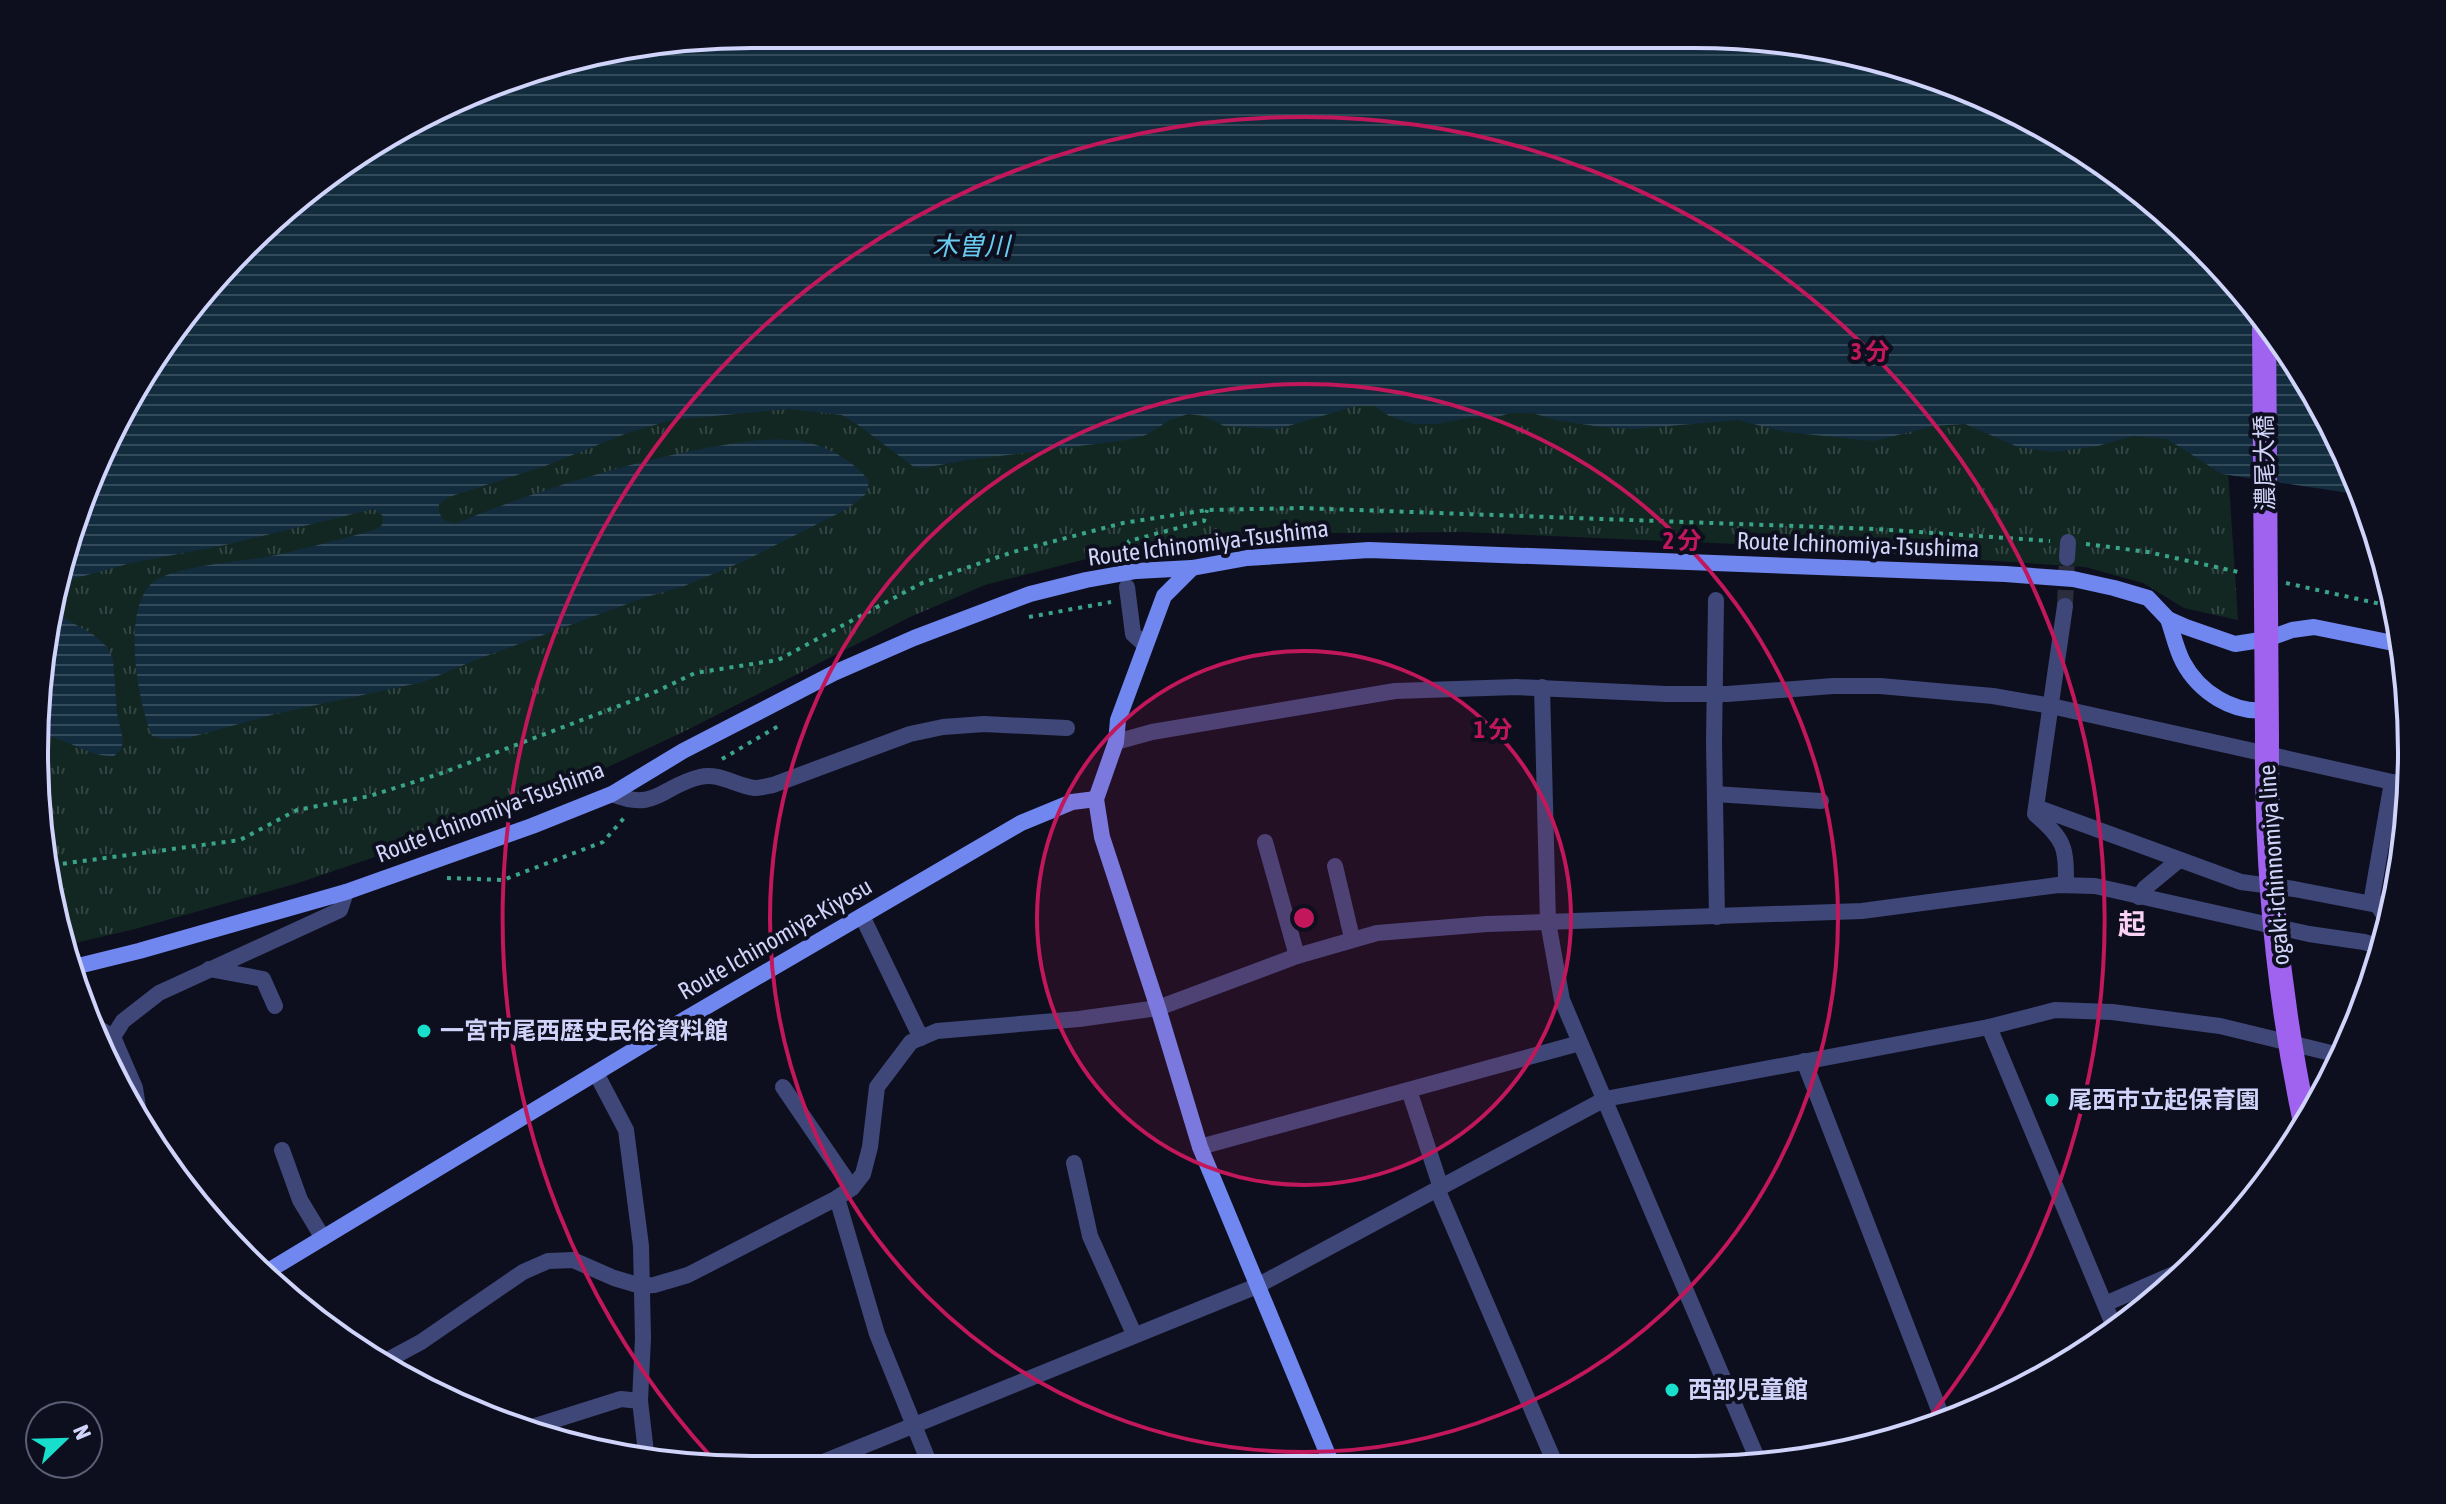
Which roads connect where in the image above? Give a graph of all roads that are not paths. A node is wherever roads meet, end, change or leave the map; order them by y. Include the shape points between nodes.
1 (2264, 339) edge
2 (1192, 568) junction
3 (1128, 593) road end
4 (1716, 600) dead end
5 (2266, 605) joint
6 (2065, 606) tunnel mouth
7 (2168, 619) junction
8 (2267, 639) junction
9 (2389, 642) edge
10 (1145, 645) junction
11 (1542, 687) junction
12 (1716, 694) junction
13 (2051, 706) junction
14 (2267, 710) junction
15 (1067, 728) dead end
16 (1116, 742) junction
17 (2392, 782) junction
18 (2397, 783) edge
19 (612, 794) junction
20 (1715, 794) junction
21 (1096, 799) junction
22 (1821, 801) dead end
23 (2036, 807) junction
24 (1265, 842) dead end
25 (2179, 860) junction
26 (1335, 866) dead end
27 (2066, 885) junction
28 (346, 892) junction
29 (2139, 897) junction
30 (2381, 903) edge
31 (2380, 905) edge
32 (862, 916) junction
33 (1717, 917) junction
34 (1548, 922) junction
35 (1352, 938) junction
36 (2371, 944) edge
37 (1297, 956) junction
38 (81, 965) edge
39 (209, 969) junction
40 (275, 1006) dead end
41 (1158, 1008) junction
42 (1989, 1027) junction
43 (108, 1034) edge
44 (113, 1037) junction
45 (921, 1038) junction
46 (1580, 1043) junction
47 (2330, 1053) edge
48 (1804, 1061) junction
49 (597, 1075) junction
50 (783, 1087) dead end
51 (1409, 1090) junction
52 (136, 1091) edge
53 (1605, 1099) junction
54 (2302, 1106) edge
55 (1200, 1147) junction
56 (282, 1150) dead end
57 (1074, 1163) dead end
58 (852, 1188) junction
59 (1440, 1189) junction
60 (837, 1198) junction
61 (323, 1238) junction
62 (273, 1268) edge
63 (2158, 1281) edge
64 (641, 1286) junction
65 (1257, 1286) junction
66 (2105, 1304) junction
67 (2111, 1319) edge
68 (1134, 1334) junction
69 (393, 1357) edge
70 (640, 1401) junction
71 (1940, 1411) edge
72 (542, 1424) edge
73 (915, 1426) junction
74 (645, 1447) edge
75 (1755, 1453) edge
76 (839, 1456) edge
77 (927, 1456) edge
78 (1328, 1456) edge
79 (1552, 1456) edge

1 - 5 main road, 濃尾大橋, bridge
2 - 7 main road, Route Ichinomiya-Tsushima via 1247,558 1369,550 2005,574 2105,585 2148,598
2 - 10 main road via 1164,596
2 - 19 main road, Route Ichinomiya-Tsushima via 1136,571 1044,590 914,638 820,680
3 - 10 street via 1133,634
4 - 12 street
5 - 8 main road, ogaki-ichinnomiya line
6 - 13 street
7 - 8 main road, Route Ichinomiya-Tsushima via 2235,644
7 - 14 main road via 2183,662 2199,683 2228,704
8 - 9 main road, Route Ichinomiya-Tsushima via 2314,627
8 - 14 main road, ogaki-ichinnomiya line
10 - 16 main road via 1118,720
11 - 12 street
11 - 16 street via 1395,691
11 - 34 street
12 - 13 street via 1880,686
12 - 20 street
13 - 17 street
13 - 23 street
14 - 54 main road, ogaki-ichinnomiya line, bridge via 2270,864
15 - 19 street via 943,727 910,734 773,785 755,788 701,776 650,800 632,802
16 - 21 main road
17 - 18 street
17 - 30 street via 2372,897
19 - 28 main road, Route Ichinomiya-Tsushima
20 - 22 street
20 - 33 street
21 - 32 main road, Route Ichinomiya-Kiyosu via 1072,802 1021,823
21 - 41 main road via 1102,837
23 - 25 street
23 - 27 street via 2035,814 2065,846
24 - 37 street
25 - 29 street
25 - 31 street via 2241,882
26 - 35 street
27 - 29 street
27 - 33 street via 1862,911
28 - 38 main road, Route Ichinomiya-Tsushima
28 - 39 street via 340,910
29 - 36 street
32 - 45 street
32 - 49 main road, Route Ichinomiya-Kiyosu
33 - 34 street
34 - 35 street
34 - 46 street via 1562,1000
35 - 37 street
37 - 41 street
39 - 40 street via 263,979
39 - 44 street via 137,1008
41 - 45 street via 967,1027
41 - 55 main road
42 - 47 street via 2055,1010 2112,1012 2220,1026
42 - 48 street
42 - 66 street
43 - 44 street
44 - 52 street
45 - 58 street via 911,1042 877,1087 870,1147 863,1174
46 - 51 street
46 - 53 street
48 - 53 street
48 - 71 street
49 - 61 main road, Route Ichinomiya-Kiyosu
49 - 64 street via 626,1130
50 - 58 street
51 - 55 street
51 - 59 street
53 - 59 street
53 - 75 street
55 - 65 main road
56 - 61 street via 300,1200
57 - 68 street via 1090,1236
58 - 60 street
59 - 65 street
59 - 79 street
60 - 64 street via 688,1275
60 - 73 street via 877,1334
61 - 62 main road, Route Ichinomiya-Kiyosu
63 - 66 street
64 - 69 street via 573,1260 548,1261
64 - 70 street
65 - 68 street
65 - 78 main road
66 - 67 street
68 - 73 street
70 - 72 street via 621,1399
70 - 74 street
73 - 76 street
73 - 77 street

